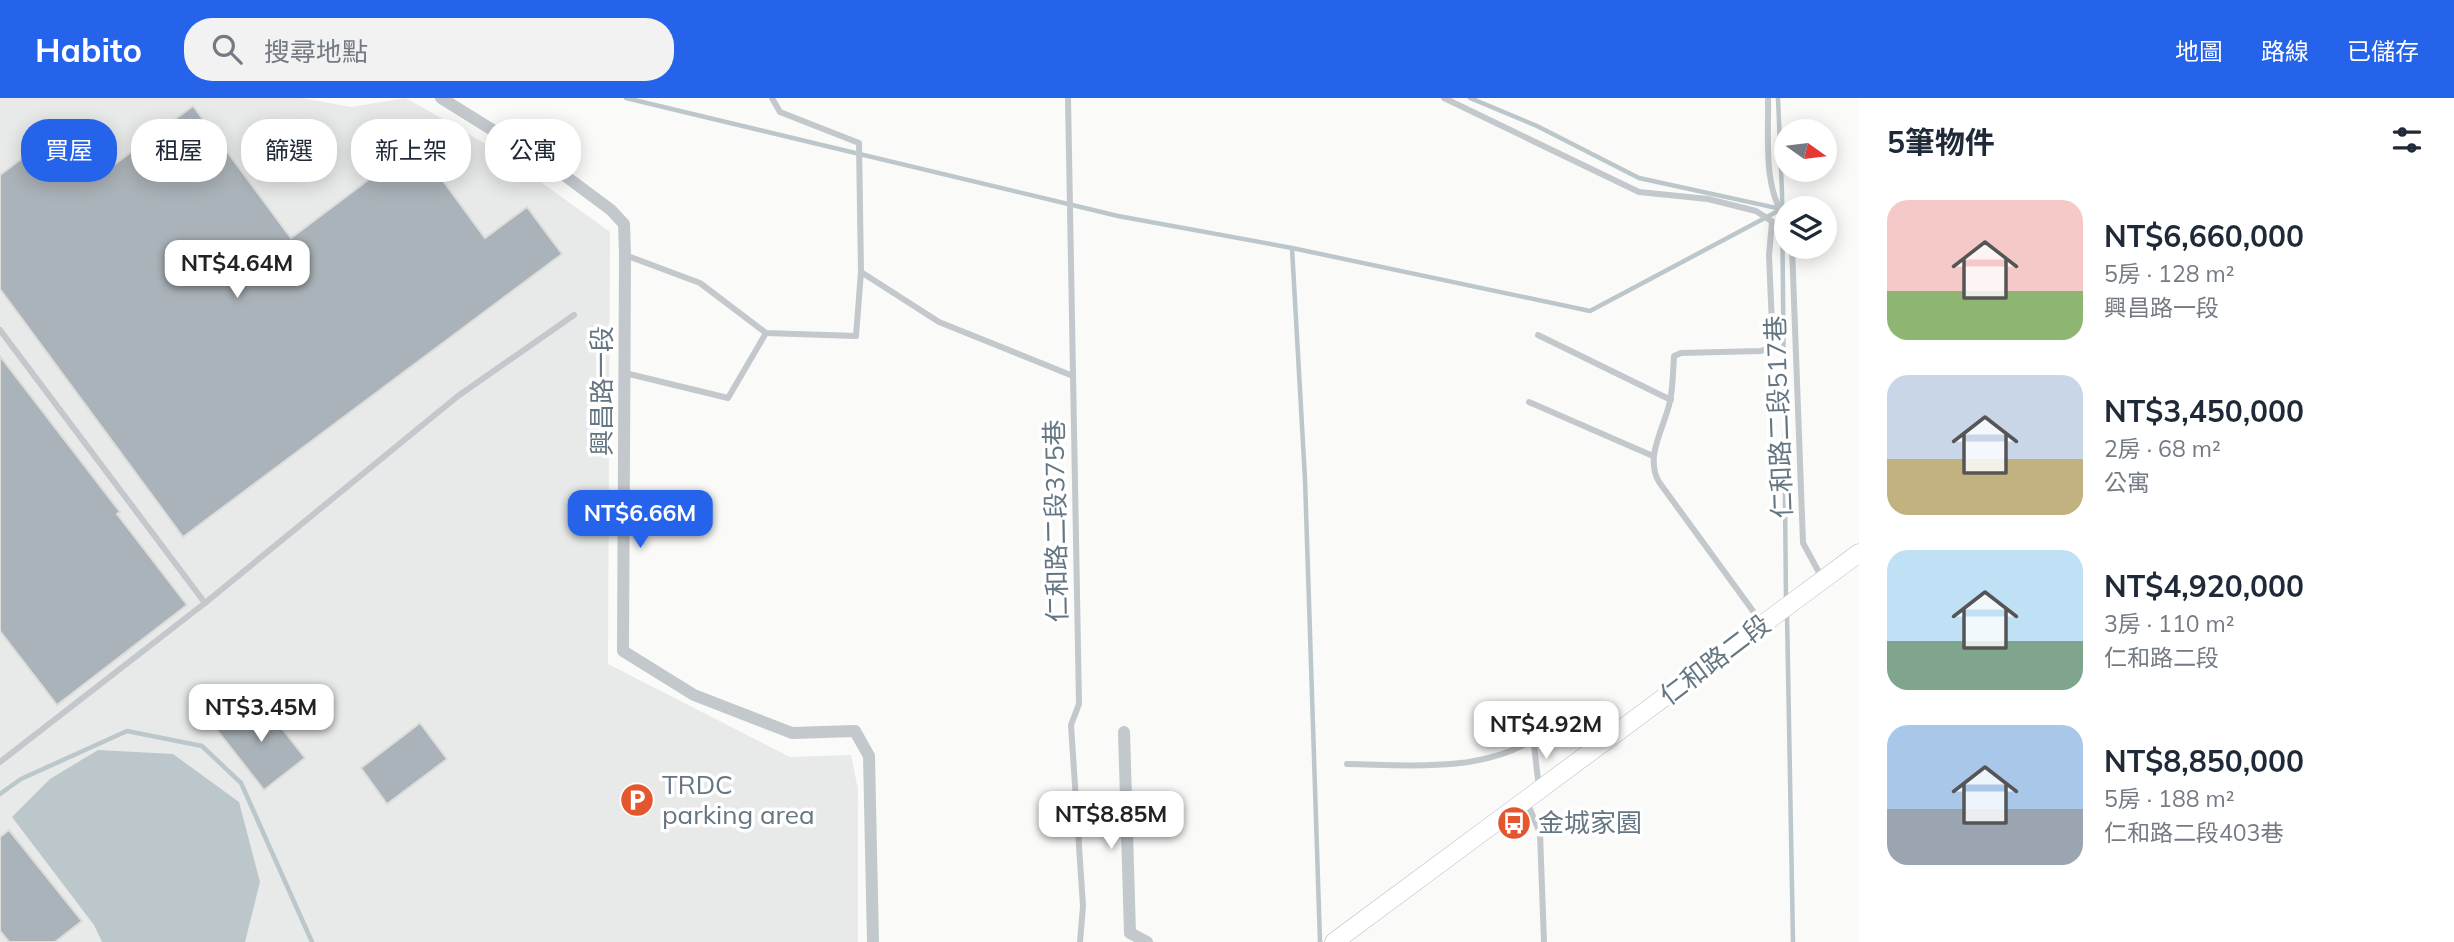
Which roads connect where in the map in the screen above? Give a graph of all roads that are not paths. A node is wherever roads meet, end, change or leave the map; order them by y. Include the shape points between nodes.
1 (440, 98) edge
2 (772, 98) edge
3 (1068, 98) edge
4 (1444, 98) edge
5 (1768, 98) edge
6 (1775, 196) edge
7 (1772, 222) joint
8 (625, 255) junction
9 (1792, 259) edge
10 (861, 272) junction
11 (574, 315) dead end
12 (0, 330) edge
13 (766, 333) junction
14 (1538, 335) dead end
15 (625, 373) junction
16 (1073, 376) junction
17 (1671, 400) junction
18 (1529, 401) dead end
19 (1653, 456) junction
20 (1859, 553) edge
21 (1823, 580) junction
22 (205, 603) junction
23 (1763, 625) junction
24 (1530, 711) dead end
25 (1124, 732) dead end
26 (1533, 740) junction
27 (0, 762) edge
28 (1347, 764) dead end
29 (1533, 795) junction
30 (873, 942) edge
31 (1080, 942) edge
32 (1147, 942) edge
33 (1334, 942) edge
34 (1544, 942) edge

1 - 8 street, 興昌路一段 via 560,172 611,210 624,224
2 - 10 lane via 780,112 859,143
3 - 16 lane, 仁和路二段375巷
4 - 7 lane via 1639,192 1707,199 1756,211
5 - 6 lane
7 - 17 lane via 1769,348 1674,356
8 - 13 lane via 700,283
8 - 15 street, 興昌路一段
9 - 21 lane, 仁和路二段517巷 via 1803,543
10 - 13 lane via 856,336
10 - 16 lane via 939,322
11 - 22 lane via 458,397
12 - 22 lane
13 - 15 lane via 728,398
14 - 17 lane
15 - 30 street, 興昌路一段 via 622,651 694,695 792,733 856,731 869,756
16 - 31 lane, 仁和路二段375巷 via 1079,704 1071,725 1083,906
17 - 19 lane
18 - 19 lane
19 - 23 lane via 1659,482
20 - 21 main road, 仁和路二段
21 - 23 main road, 仁和路二段
22 - 27 lane
23 - 29 main road, 仁和路二段
24 - 26 lane
25 - 32 street via 1130,933
26 - 28 lane via 1486,760 1436,765
26 - 29 lane
29 - 33 main road, 仁和路二段
29 - 34 lane via 1540,833

